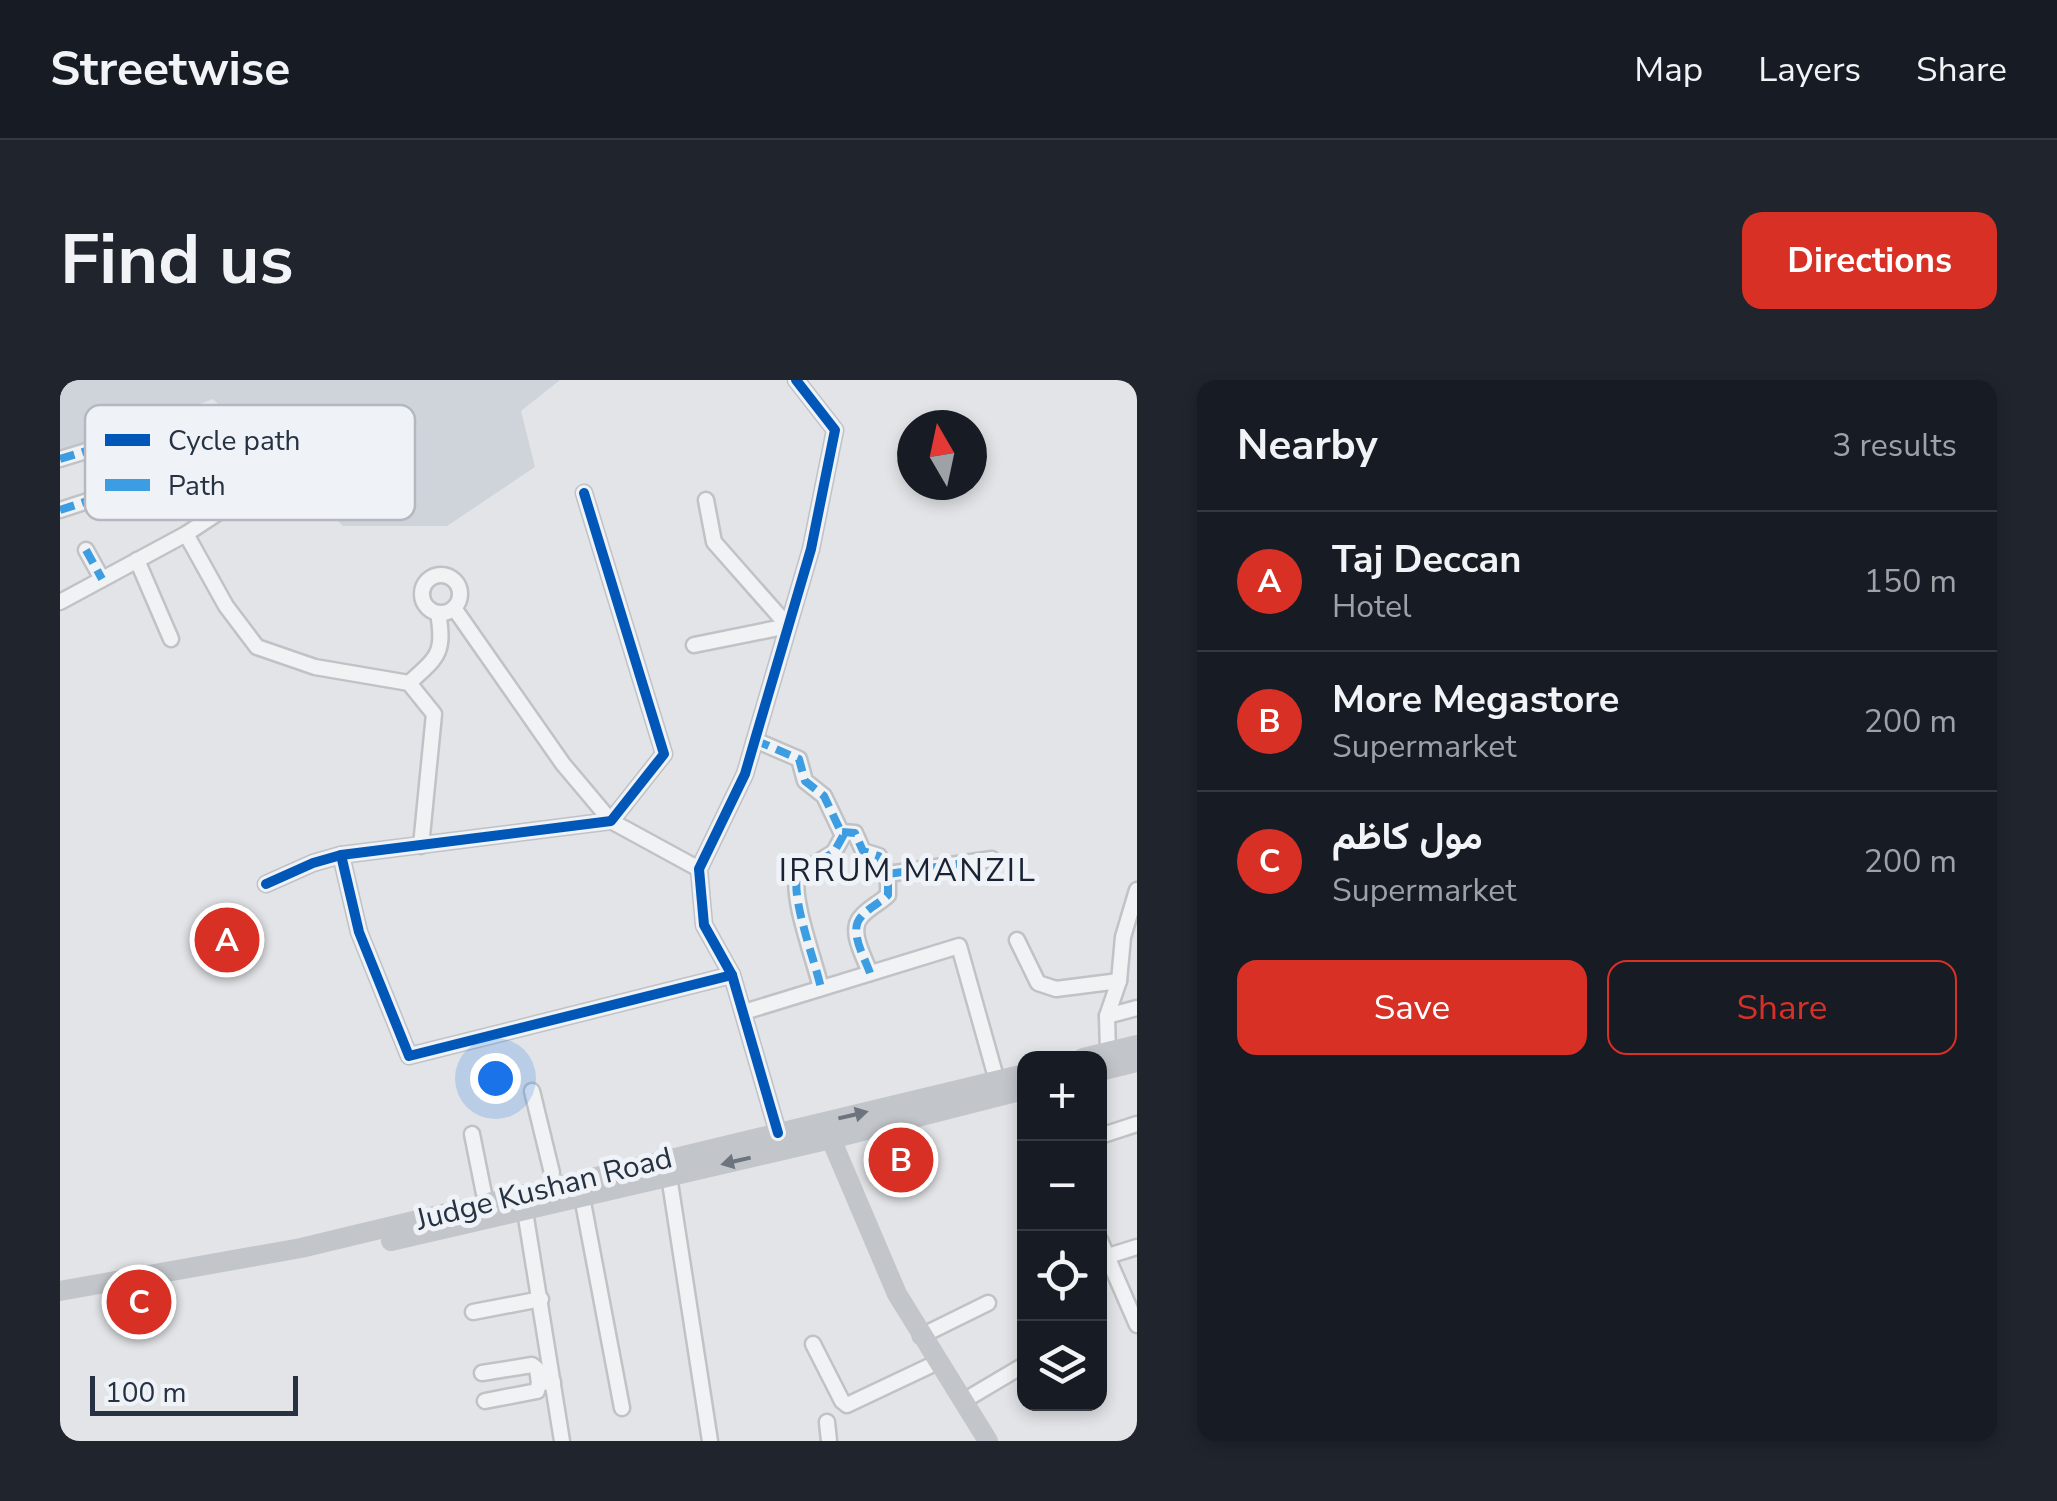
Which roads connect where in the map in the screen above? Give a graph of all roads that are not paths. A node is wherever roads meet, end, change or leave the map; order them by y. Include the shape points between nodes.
1 (796, 380) edge
2 (85, 451) edge
3 (60, 459) edge
4 (584, 493) dead end
5 (85, 500) edge
6 (706, 500) dead end
7 (60, 510) edge
8 (207, 520) edge
9 (186, 534) junction
10 (86, 550) dead end
11 (137, 560) junction
12 (102, 579) junction
13 (60, 602) edge
14 (454, 608) junction
15 (438, 613) junction
16 (788, 626) junction
17 (170, 639) dead end
18 (694, 645) dead end
19 (409, 683) junction
20 (755, 740) junction
21 (611, 821) junction
22 (842, 832) junction
23 (421, 846) junction
24 (341, 856) junction
25 (992, 859) dead end
26 (699, 869) junction
27 (888, 874) junction
28 (266, 884) dead end
29 (1137, 890) edge
30 (1130, 938) edge
31 (1016, 940) dead end
32 (870, 974) junction
33 (732, 975) junction
34 (1120, 981) junction
35 (821, 988) junction
36 (1137, 1008) edge
37 (744, 1012) junction
38 (1107, 1016) junction
39 (1137, 1045) edge
40 (1105, 1051) edge
41 (1107, 1060) edge
42 (1107, 1062) edge
43 (1137, 1062) edge
44 (1017, 1076) edge
45 (996, 1081) junction
46 (532, 1091) dead end
47 (1017, 1092) edge
48 (1137, 1124) edge
49 (778, 1132) junction
50 (472, 1134) dead end
51 (1107, 1134) edge
52 (831, 1139) junction
53 (552, 1172) dead end
54 (669, 1176) junction
55 (582, 1197) junction
56 (524, 1203) junction
57 (486, 1204) junction
58 (1137, 1247) edge
59 (1107, 1256) edge
60 (1107, 1261) edge
61 (60, 1292) edge
62 (541, 1300) junction
63 (988, 1304) dead end
64 (60, 1305) edge
65 (473, 1312) dead end
66 (1137, 1325) edge
67 (921, 1336) junction
68 (814, 1344) dead end
69 (938, 1362) junction
70 (1017, 1368) edge
71 (482, 1373) dead end
72 (546, 1383) junction
73 (965, 1400) junction
74 (485, 1401) dead end
75 (622, 1408) dead end
76 (827, 1422) dead end
77 (562, 1441) edge
78 (710, 1441) edge
79 (829, 1441) edge
80 (988, 1441) edge

1 - 16 street via 835,430
2 - 3 street
4 - 21 street via 664,754
5 - 7 street
6 - 16 street via 714,542
8 - 9 street
9 - 11 street
9 - 19 street via 257,647 315,667
10 - 12 street
11 - 12 street
11 - 17 street
12 - 13 street
14 - 15 street
14 - 15 street via 461,595 457,582 434,576 422,597
14 - 21 street
15 - 19 street via 441,650
16 - 18 street
16 - 20 street
19 - 23 street via 434,714
20 - 22 street via 799,759 805,781 824,796
20 - 26 street
21 - 23 street
21 - 26 street
22 - 27 street via 855,832 863,851 879,856
22 - 35 street via 834,852 797,875 798,908
23 - 24 street
24 - 28 street
24 - 33 street via 359,932 408,1056
25 - 27 street
26 - 33 street via 704,925
27 - 32 street via 888,895 856,925
29 - 30 street
30 - 34 street
31 - 34 street via 1038,983 1056,988
32 - 35 street
32 - 45 street via 959,946
33 - 37 street
34 - 38 street
35 - 37 street
36 - 38 street
37 - 49 street
38 - 40 street
39 - 41 main road
42 - 43 main road
44 - 45 main road, Judge Kushan Road
49 -> 45 main road, Judge Kushan Road
46 - 53 street
47 - 52 main road, Judge Kushan Road
48 - 51 street
49 - 56 main road, Judge Kushan Road
50 - 57 street
52 -> 54 main road, Judge Kushan Road
52 - 67 main road
54 - 55 main road, Judge Kushan Road
54 - 78 street
55 - 56 main road, Judge Kushan Road
55 - 75 street
56 - 57 main road, Judge Kushan Road
56 - 62 street
56 - 64 main road, Judge Kushan Road via 328,1254
57 - 61 main road, Judge Kushan Road via 301,1248
58 - 59 street
60 - 66 street
62 - 65 street
62 - 72 street
63 - 67 street
67 - 69 main road
68 - 69 street via 847,1405
69 - 73 main road
70 - 73 street
71 - 72 street via 532,1365
72 - 74 street via 537,1392
72 - 77 street
73 - 80 main road
76 - 79 street

